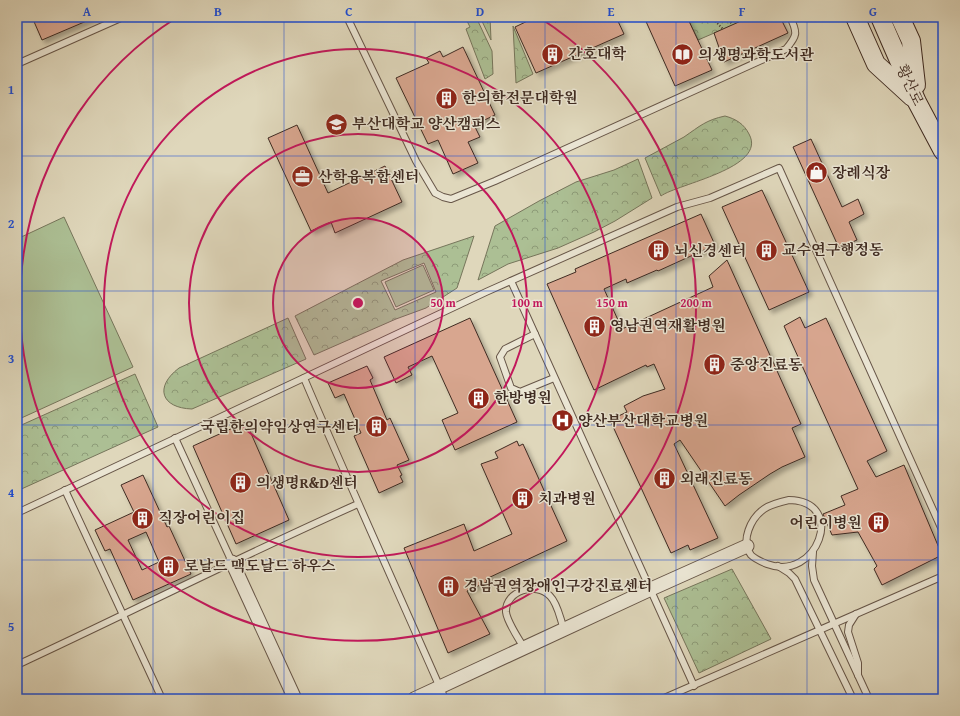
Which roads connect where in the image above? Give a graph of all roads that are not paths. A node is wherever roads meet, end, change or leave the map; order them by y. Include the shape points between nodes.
1 (123, 17) edge
2 (347, 17) edge
3 (790, 17) edge
4 (856, 17) edge
5 (880, 17) edge
6 (900, 17) edge
7 (17, 64) edge
8 (917, 102) junction
9 (943, 151) edge
10 (511, 281) junction
11 (535, 334) junction
12 (304, 378) junction
13 (554, 378) junction
14 (175, 438) junction
15 (65, 490) junction
16 (358, 504) junction
17 (17, 513) edge
18 (943, 532) edge
19 (747, 546) junction
20 (813, 552) junction
21 (232, 562) junction
22 (778, 566) junction
23 (943, 576) edge
24 (651, 589) junction
25 (856, 614) junction
26 (123, 616) junction
27 (834, 624) junction
28 (564, 629) junction
29 (820, 630) junction
30 (524, 648) junction
31 (17, 666) edge
32 (858, 677) junction
33 (694, 686) junction
34 (442, 693) edge
35 (162, 699) edge
36 (295, 699) edge
37 (414, 699) edge
38 (662, 699) edge
39 (853, 699) edge
40 (869, 699) edge

1 - 7 lane
2 - 3 lane via 416,161 435,194 451,199 786,49 794,39 795,27
4 - 8 main road via 876,64
5 - 8 main road, 황산로
6 - 8 main road via 911,40
8 - 9 main road, 황산로
10 - 11 lane
10 - 12 lane
10 - 18 lane via 677,207 710,198 779,168
11 - 13 lane
11 - 13 lane via 505,349 500,357 511,388 520,392
12 - 14 lane
12 - 16 lane
13 - 24 lane
14 - 15 lane
14 - 21 lane
15 - 17 lane
15 - 26 lane
16 - 21 lane
16 - 34 lane
19 - 20 lane via 749,528 763,510 781,502 799,500 815,509 821,522 819,540
19 - 22 lane via 751,555 758,560
19 - 24 street
20 - 22 lane via 803,561
20 - 27 lane via 814,580
21 - 26 lane
21 - 36 street
22 - 29 lane via 795,579
23 - 25 lane
24 - 28 street
24 - 33 lane
25 - 27 lane
25 - 32 lane via 848,632 858,662
26 - 31 lane
26 - 35 lane
27 - 29 lane
27 - 32 lane
28 - 30 street
28 - 30 lane via 549,595 537,590 524,589 510,600 506,613
29 - 33 lane
29 - 39 lane
30 - 34 street
32 - 40 lane
33 - 38 lane
34 - 37 street

